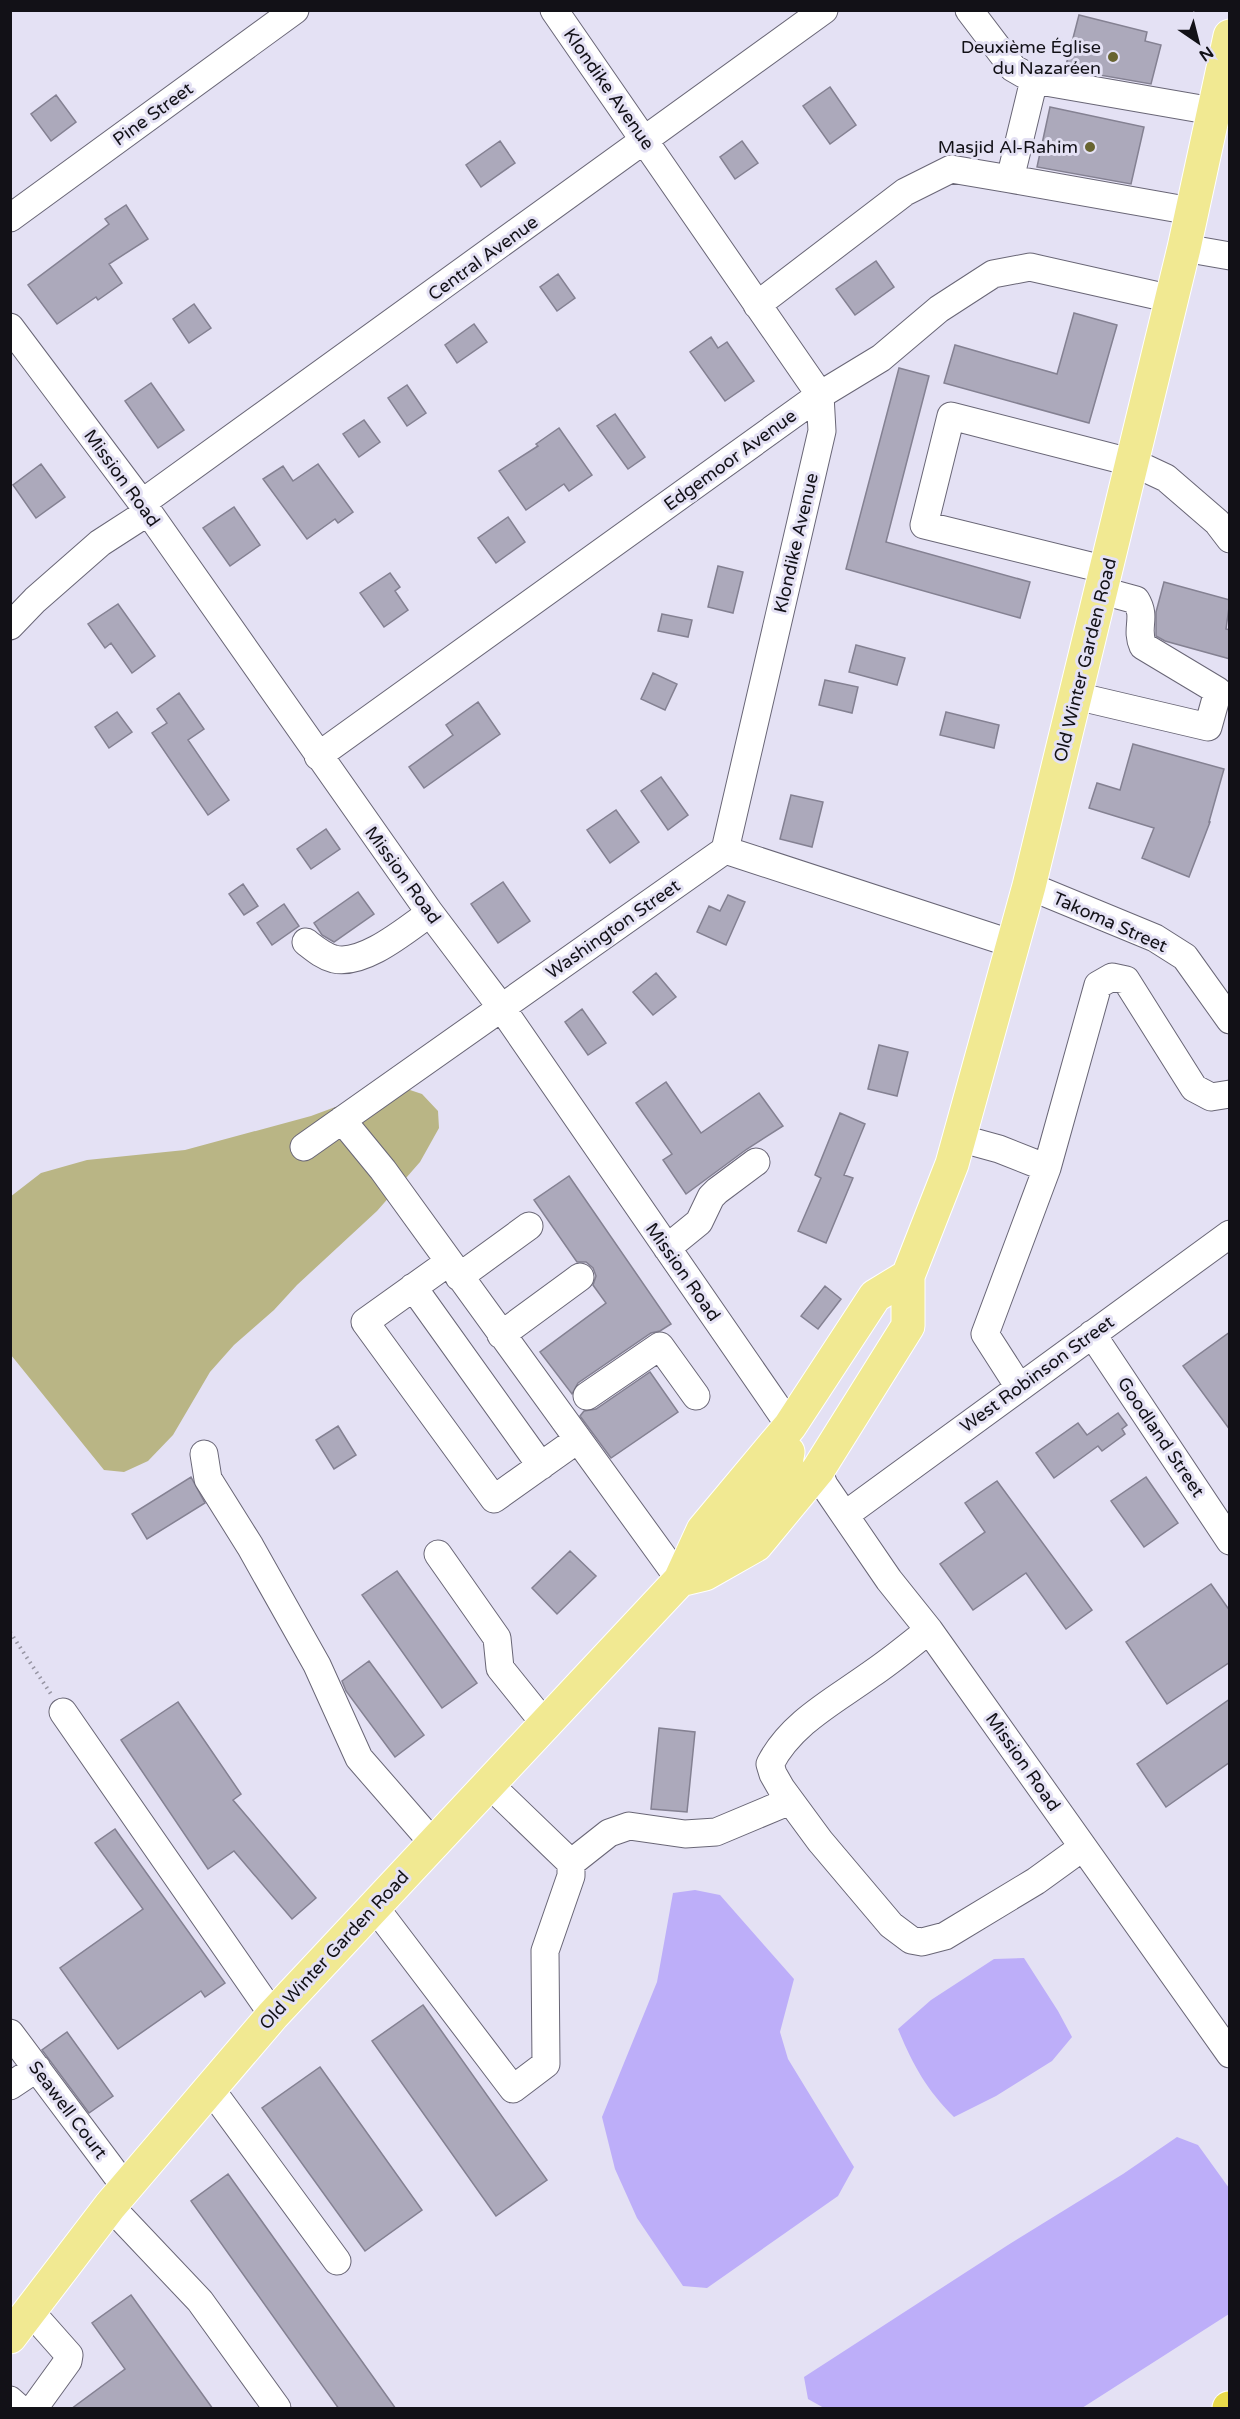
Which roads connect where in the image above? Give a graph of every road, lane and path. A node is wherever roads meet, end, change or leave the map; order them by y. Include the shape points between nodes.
1 (295, 10) edge
2 (554, 10) edge
3 (824, 10) edge
4 (969, 10) edge
5 (1230, 36) edge
6 (1226, 71) edge
7 (1034, 80) junction
8 (1221, 113) edge
9 (645, 141) junction
10 (1010, 178) junction
11 (1191, 211) junction
12 (10, 218) edge
13 (1185, 248) junction
14 (1230, 256) edge
15 (1172, 299) junction
16 (757, 305) junction
17 (10, 327) edge
18 (820, 396) junction
19 (1134, 463) junction
20 (145, 508) junction
21 (1230, 539) edge
22 (1105, 580) junction
23 (10, 626) edge
24 (1076, 696) junction
25 (318, 756) junction
26 (725, 850) junction
27 (1029, 886) junction
28 (430, 913) junction
29 (306, 942) dead end
30 (1013, 944) junction
31 (501, 1007) junction
32 (1230, 1020) edge
33 (1230, 1094) edge
34 (342, 1120) junction
35 (959, 1138) junction
36 (304, 1147) dead end
37 (756, 1162) dead end
38 (1047, 1168) junction
39 (529, 1226) dead end
40 (1230, 1234) edge
41 (667, 1248) junction
42 (454, 1269) junction
43 (908, 1276) junction
44 (580, 1277) dead end
45 (413, 1287) junction
46 (874, 1296) junction
47 (1092, 1334) junction
48 (501, 1335) junction
49 (1019, 1387) junction
50 (696, 1396) dead end
51 (572, 1406) junction
52 (790, 1426) junction
53 (577, 1440) junction
54 (204, 1454) dead end
55 (541, 1466) junction
56 (818, 1470) junction
57 (845, 1515) junction
58 (1230, 1541) edge
59 (438, 1554) dead end
60 (693, 1577) junction
61 (929, 1630) junction
62 (10, 1632) edge
63 (63, 1712) joint
64 (545, 1724) junction
65 (489, 1784) junction
66 (790, 1801) junction
67 (433, 1843) junction
68 (1083, 1847) junction
69 (571, 1863) junction
70 (374, 1906) junction
71 (273, 2015) junction
72 (10, 2033) edge
73 (1230, 2054) edge
74 (37, 2068) junction
75 (10, 2086) edge
76 (210, 2088) junction
77 (118, 2197) junction
78 (337, 2261) dead end
79 (30, 2311) junction
80 (10, 2337) edge
81 (10, 2400) edge
82 (19, 2409) edge
83 (34, 2409) edge
84 (277, 2409) edge

1 - 12 street, Pine Street
2 - 9 street, Klondike Avenue
3 - 9 street, Central Avenue
4 - 7 street via 1013,68
5 - 6 main road, Old Winter Garden Road
6 - 8 main road, Old Winter Garden Road
7 - 8 street
7 - 10 street
8 - 11 main road, Old Winter Garden Road
9 - 16 street, Klondike Avenue
9 - 20 street, Central Avenue
10 - 11 street
10 - 16 street via 951,169 905,192
11 - 13 main road, Old Winter Garden Road
13 - 14 street
13 - 15 main road, Old Winter Garden Road
15 - 18 street, Edgemoor Avenue via 1030,267 993,274 939,309 881,358
15 - 19 main road, Old Winter Garden Road
16 - 18 street, Klondike Avenue
17 - 20 street, Mission Road
18 - 25 street, Edgemoor Avenue
18 - 26 street, Klondike Avenue via 822,431
19 - 21 street via 1166,478 1217,522
19 - 22 main road, Old Winter Garden Road
19 - 22 street via 951,416 924,525
20 - 23 street, Central Avenue via 99,543
20 - 25 street, Mission Road
22 - 24 main road, Old Winter Garden Road
22 - 24 street via 1136,600 1142,610 1139,638 1143,646 1218,691 1209,727
24 - 27 main road, Old Winter Garden Road
25 - 28 street, Mission Road
26 - 30 street
26 - 31 street, Washington Street
27 - 30 main road, Old Winter Garden Road
27 - 32 street, Takoma Street via 1155,938 1185,957
28 - 29 street via 365,955 336,960
28 - 31 street, Mission Road
30 - 35 main road, Old Winter Garden Road
31 - 34 street, Washington Street
31 - 41 street, Mission Road
33 - 38 street via 1211,1097 1194,1088 1126,980 1112,977 1098,985
34 - 36 street, Washington Street
34 - 42 street
35 - 38 street
35 - 43 main road, Old Winter Garden Road
37 - 41 street via 717,1191 699,1222
38 - 49 street via 985,1334
39 - 42 street
40 - 47 street, West Robinson Street
41 - 52 street, Mission Road
42 - 45 street
42 - 48 street
43 - 46 main road, Old Winter Garden Road
43 - 56 main road, Old Winter Garden Road via 908,1326
44 - 48 street
45 - 55 street
45 - 55 street via 365,1322 494,1499
46 - 52 main road, Old Winter Garden Road
46 - 56 main road via 879,1326 820,1431
47 - 49 street, West Robinson Street
47 - 58 street, Goodland Street
48 - 51 street
49 - 57 street, West Robinson Street
50 - 51 street via 660,1346
51 - 53 street
52 - 60 main road, Old Winter Garden Road via 703,1530
53 - 55 street
53 - 60 street
54 - 67 street via 208,1479 317,1665 359,1758
56 - 57 street, Mission Road
56 - 60 main road, Old Winter Garden Road via 756,1545
57 - 61 street, Mission Road
59 - 64 street via 496,1638 501,1668
60 - 64 main road, Old Winter Garden Road
61 - 66 street via 803,1722 778,1748 770,1764
61 - 68 street, Mission Road
62 - 63 path
63 - 71 street
64 - 65 main road, Old Winter Garden Road
65 - 67 main road, Old Winter Garden Road
65 - 69 street
66 - 68 street via 891,1925 911,1940 922,1942 945,1936 1036,1881
66 - 69 street via 716,1832 685,1834 629,1826 609,1833
67 - 70 main road, Old Winter Garden Road
68 - 73 street, Mission Road
69 - 70 street via 571,1876 545,1951 546,2064 513,2089
70 - 71 main road, Old Winter Garden Road
71 - 76 main road, Old Winter Garden Road
72 - 74 street, Seawell Court
74 - 75 street
74 - 77 street, Seawell Court
76 - 77 main road, Old Winter Garden Road
76 - 78 street
77 - 79 main road, Old Winter Garden Road
77 - 84 street, Seawell Court via 200,2301
79 - 80 main road, Old Winter Garden Road
79 - 83 street via 69,2355
81 - 82 street

